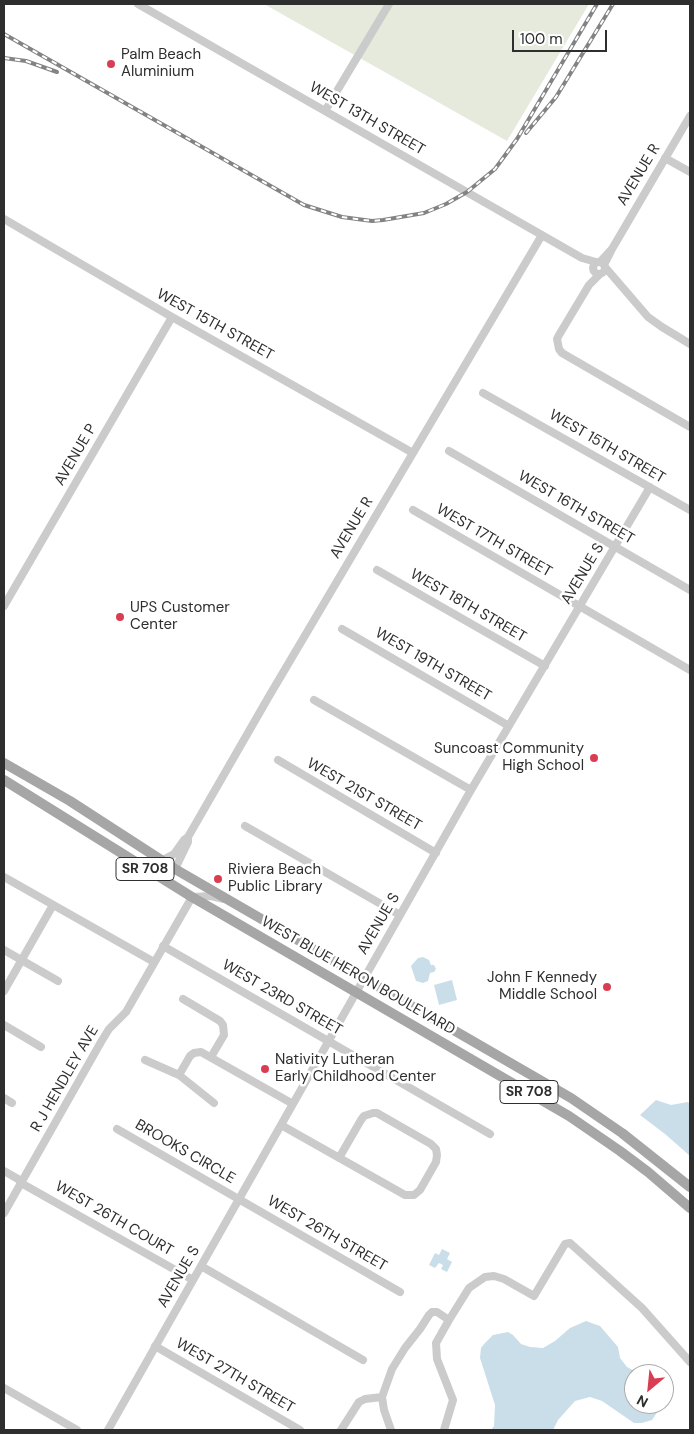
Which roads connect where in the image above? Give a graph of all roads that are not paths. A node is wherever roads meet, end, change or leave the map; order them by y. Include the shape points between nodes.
1 (138, 4) edge
2 (389, 4) edge
3 (325, 111) junction
4 (690, 116) edge
5 (665, 158) junction
6 (690, 172) edge
7 (4, 219) edge
8 (542, 235) junction
9 (599, 268) junction
10 (172, 316) junction
11 (690, 344) edge
12 (483, 393) dead end
13 (690, 427) edge
14 (449, 451) dead end
15 (413, 453) junction
16 (650, 488) junction
17 (413, 510) dead end
18 (690, 510) edge
19 (615, 547) junction
20 (378, 570) dead end
21 (690, 590) edge
22 (4, 606) edge
23 (580, 606) junction
24 (342, 629) dead end
25 (545, 666) junction
26 (690, 670) edge
27 (314, 700) dead end
28 (510, 726) junction
29 (278, 760) dead end
30 (6, 766) edge
31 (4, 780) edge
32 (471, 790) junction
33 (245, 826) dead end
34 (188, 838) junction
35 (436, 853) junction
36 (161, 861) junction
37 (175, 870) junction
38 (4, 876) edge
39 (192, 897) junction
40 (226, 900) junction
41 (53, 905) junction
42 (400, 915) junction
43 (164, 946) junction
44 (4, 950) edge
45 (21, 960) junction
46 (154, 962) junction
47 (363, 980) junction
48 (58, 981) dead end
49 (4, 991) edge
50 (356, 992) junction
51 (183, 999) dead end
52 (4, 1025) edge
53 (328, 1041) junction
54 (41, 1047) dead end
55 (212, 1057) junction
56 (145, 1060) dead end
57 (179, 1074) junction
58 (4, 1098) edge
59 (12, 1103) dead end
60 (214, 1103) dead end
61 (293, 1104) junction
62 (281, 1125) junction
63 (586, 1127) junction
64 (117, 1129) dead end
65 (490, 1134) dead end
66 (339, 1158) junction
67 (4, 1171) edge
68 (676, 1175) junction
69 (4, 1176) edge
70 (21, 1183) junction
71 (690, 1187) edge
72 (690, 1192) edge
73 (675, 1194) junction
74 (239, 1199) junction
75 (690, 1208) edge
76 (4, 1213) edge
77 (201, 1266) junction
78 (193, 1280) junction
79 (400, 1292) dead end
80 (449, 1320) junction
81 (155, 1346) junction
82 (363, 1360) dead end
83 (690, 1362) edge
84 (4, 1388) edge
85 (382, 1397) junction
86 (77, 1430) edge
87 (108, 1430) edge
88 (300, 1430) edge
89 (341, 1430) edge
90 (391, 1430) edge
91 (444, 1430) edge

1 - 3 street, WEST 13TH STREET
2 - 3 street
3 - 8 street, WEST 13TH STREET
4 - 5 street, AVENUE R
5 - 6 street
5 - 9 street, AVENUE R
7 - 10 street, WEST 15TH STREET
8 - 9 street, WEST 13TH STREET
8 - 15 street, AVENUE R
9 - 11 street via 612,276 648,317
9 - 13 street, AVENUE R via 559,335 557,345 562,353
10 - 15 street, WEST 15TH STREET
10 - 22 street, AVENUE P
12 - 16 street, WEST 15TH STREET
14 - 19 street, WEST 16TH STREET
15 - 34 street, AVENUE R
16 - 18 street, WEST 15TH STREET
16 - 19 street, AVENUE S
17 - 23 street, WEST 17TH STREET
19 - 21 street, WEST 16TH STREET
19 - 23 street, AVENUE S
20 - 25 street, WEST 18TH STREET
23 - 25 street, AVENUE S
23 - 26 street, WEST 17TH STREET
24 - 28 street, WEST 19TH STREET
25 - 28 street, AVENUE S
27 - 32 street
28 - 32 street, AVENUE S
29 - 35 street, WEST 21ST STREET
30 - 36 main road, WEST BLUE HERON BOULEVARD / SR 708 via 70,801
31 - 39 main road, WEST BLUE HERON BOULEVARD / SR 708
32 - 35 street, AVENUE S
33 - 42 street
34 - 36 street, AVENUE R via 174,854
34 - 37 street, AVENUE R
35 - 42 street, AVENUE S
36 - 37 main road, WEST BLUE HERON BOULEVARD / SR 708
37 - 40 main road, WEST BLUE HERON BOULEVARD / SR 708
38 - 41 street
39 - 40 street via 211,896
39 - 43 street
39 - 50 main road, WEST BLUE HERON BOULEVARD / SR 708
40 - 47 main road, WEST BLUE HERON BOULEVARD / SR 708
41 - 45 street
41 - 46 street
42 - 47 street, AVENUE S
43 - 46 street
43 - 53 street, WEST 23RD STREET
44 - 45 street
45 - 48 street
45 - 49 street
46 - 70 street, R J HENDLEY AVE via 126,1012 101,1042
47 - 50 street, AVENUE S
47 - 68 main road, WEST BLUE HERON BOULEVARD / SR 708 via 571,1098
50 - 53 street, AVENUE S
50 - 63 main road, WEST BLUE HERON BOULEVARD / SR 708
51 - 55 street via 223,1025 224,1035
52 - 54 street
53 - 61 street, AVENUE S
53 - 65 street, WEST 23RD STREET
55 - 57 street via 194,1053
55 - 61 street
56 - 57 street
57 - 60 street
58 - 59 street
61 - 62 street, AVENUE S
62 - 66 street
62 - 74 street, AVENUE S
63 - 68 main road via 593,1126 607,1133 660,1173
63 - 73 main road, WEST BLUE HERON BOULEVARD / SR 708
64 - 74 street, BROOKS CIRCLE
66 - 66 street via 364,1116 373,1112 431,1144 437,1156 420,1190 414,1195 402,1194
67 - 70 street, WEST 26TH COURT
68 - 71 main road, WEST BLUE HERON BOULEVARD / SR 708
69 - 70 street, WEST 26TH COURT
70 - 76 street, R J HENDLEY AVE
70 - 78 street, WEST 26TH COURT
72 - 73 main road
73 - 75 main road, WEST BLUE HERON BOULEVARD / SR 708
74 - 77 street, AVENUE S
74 - 79 street, WEST 26TH STREET
77 - 78 street, AVENUE S
77 - 82 street
78 - 81 street, AVENUE S
80 - 83 street via 469,1288 485,1277 504,1279 534,1296 565,1244 570,1243 642,1308
80 - 85 street via 436,1312 428,1315 392,1369
80 - 91 street via 436,1344 437,1359 453,1400
81 - 87 street, AVENUE S
81 - 88 street, WEST 27TH STREET
84 - 86 street
85 - 89 street via 365,1398 359,1402
85 - 90 street

